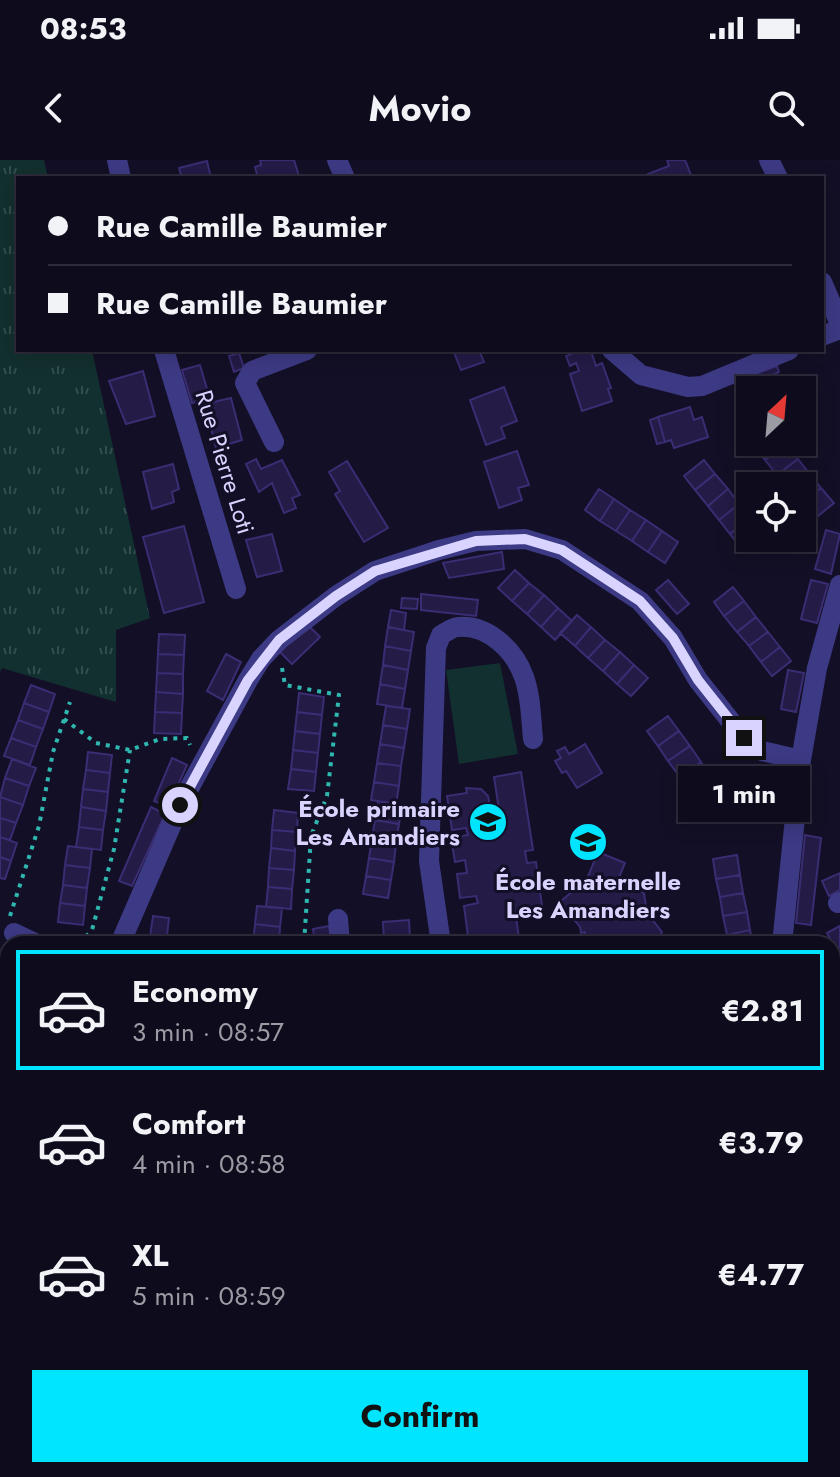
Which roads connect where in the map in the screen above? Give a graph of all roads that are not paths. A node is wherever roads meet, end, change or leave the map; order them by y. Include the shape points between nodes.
1 (824, 287) edge
2 (840, 327) edge
3 (165, 352) edge
4 (302, 352) edge
5 (614, 352) edge
6 (784, 352) edge
7 (274, 442) dead end
8 (840, 585) edge
9 (236, 589) dead end
10 (533, 739) dead end
11 (801, 760) junction
12 (338, 919) dead end
13 (14, 933) road end
14 (20, 936) edge
15 (123, 936) edge
16 (339, 936) edge
17 (440, 936) edge
18 (783, 936) edge

1 - 2 street
3 - 9 street, Rue Pierre Loti
4 - 7 street via 252,371 245,383
5 - 6 street via 641,375 688,387
8 - 11 street via 817,668
10 - 17 street via 526,681 518,662 482,631 457,627 441,635 436,648 429,861
11 - 15 street via 762,751 744,738 640,601 562,550 525,539 476,541 375,571 270,649 180,805
11 - 18 street
12 - 16 street
13 - 14 street

